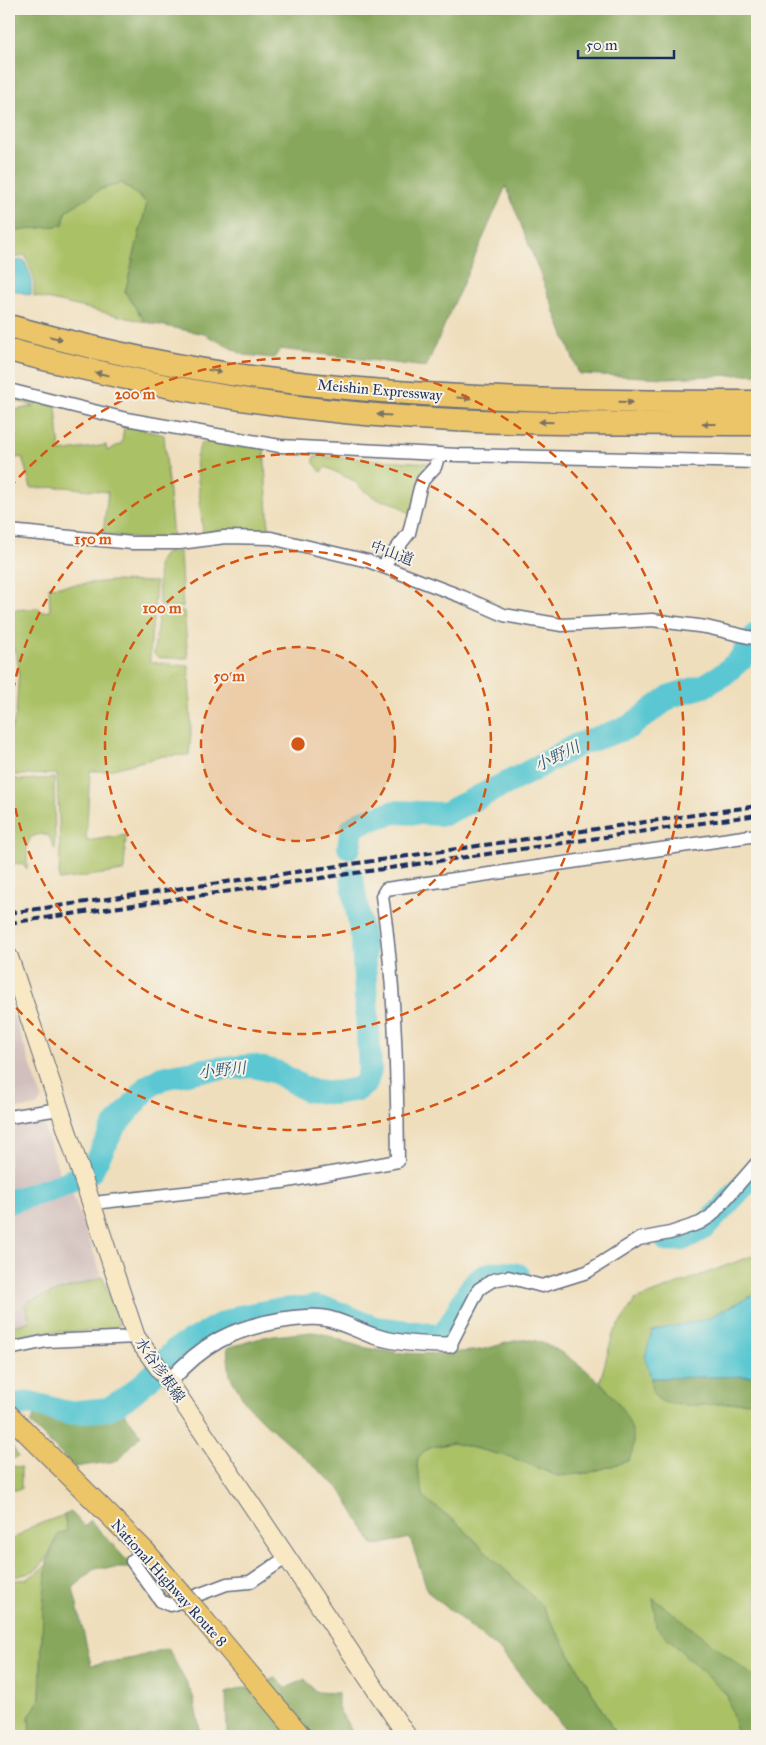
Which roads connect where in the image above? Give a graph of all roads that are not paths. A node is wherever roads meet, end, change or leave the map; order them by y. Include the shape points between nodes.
1 (9, 326) edge
2 (9, 350) edge
3 (9, 390) edge
4 (757, 402) edge
5 (757, 424) edge
6 (438, 454) junction
7 (757, 462) edge
8 (9, 531) edge
9 (383, 566) junction
10 (753, 638) edge
11 (757, 835) edge
12 (9, 957) edge
13 (59, 1109) junction
14 (9, 1117) edge
15 (757, 1163) edge
16 (92, 1205) junction
17 (136, 1337) junction
18 (450, 1345) joint
19 (9, 1349) edge
20 (162, 1372) junction
21 (9, 1415) edge
22 (146, 1551) junction
23 (287, 1557) junction
24 (301, 1736) edge
25 (407, 1736) edge

1 -> 4 highway, Meishin Expressway via 172,364 349,389 475,398
5 -> 2 highway, Meishin Expressway via 475,420 345,412 252,402 169,388
3 - 6 street via 126,419 280,446
6 - 7 street
6 - 9 street via 435,467 420,488 409,533
8 - 9 street, 中山道 via 132,543 180,543 225,537 271,538
9 - 10 street, 中山道 via 504,614 562,624 652,620 692,624
11 - 16 street via 386,889 382,896 396,1027 398,1161 282,1182
12 - 13 main road, 水谷彦根線
13 - 14 street
13 - 16 main road, 水谷彦根線
15 - 18 street via 711,1216 700,1223 639,1239 588,1272 542,1286 508,1277 493,1280 479,1289
16 - 17 main road, 水谷彦根線
17 - 19 street via 47,1341
17 - 20 main road, 水谷彦根線
18 - 20 street via 375,1337 323,1318 288,1320 258,1324 222,1338
20 - 23 main road, 水谷彦根線
21 - 22 highway, National Highway Route 8
22 - 23 street via 132,1561 161,1601 171,1606 227,1584 250,1582
22 - 24 highway, National Highway Route 8, bridge
23 - 25 main road, 水谷彦根線

